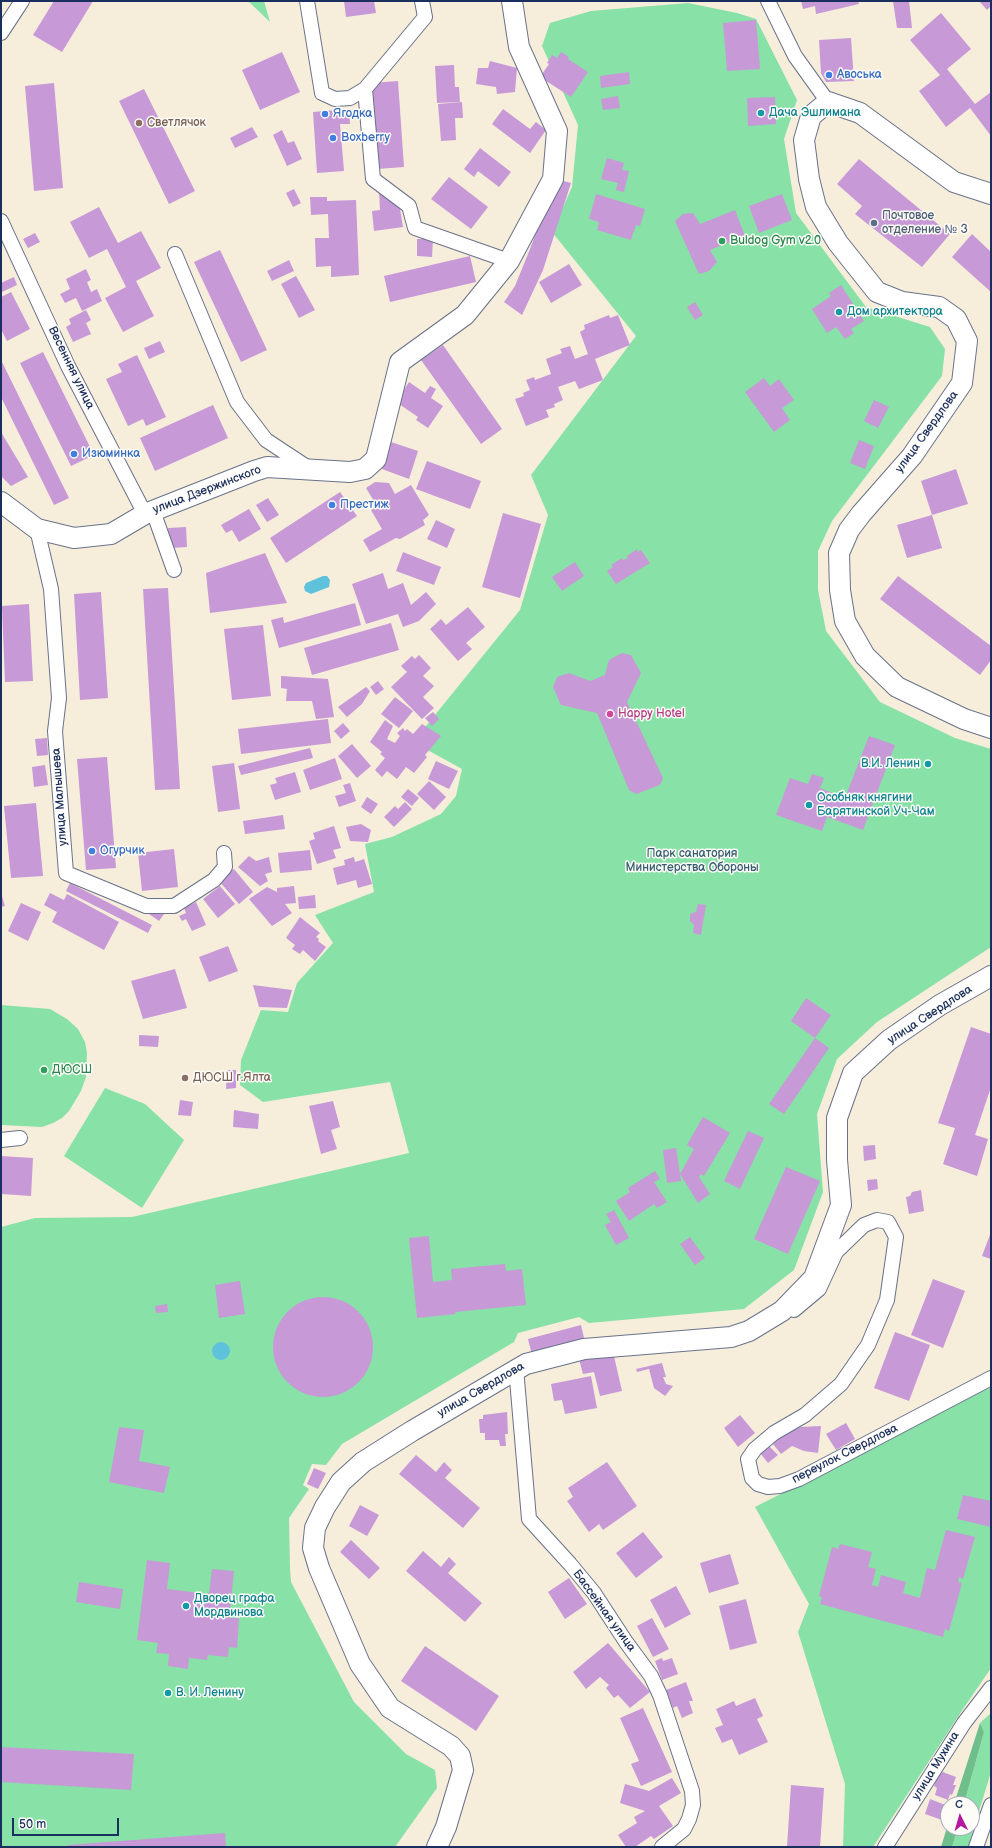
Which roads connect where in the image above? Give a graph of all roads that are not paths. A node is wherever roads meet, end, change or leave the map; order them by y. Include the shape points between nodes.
1 (22, 1) edge
2 (307, 1) edge
3 (422, 1) edge
4 (512, 1) edge
5 (768, 1) edge
6 (1, 33) edge
7 (365, 89) junction
8 (828, 102) junction
9 (991, 194) edge
10 (1, 221) edge
11 (175, 254) dead end
12 (509, 261) junction
13 (311, 470) junction
14 (1, 502) edge
15 (149, 512) junction
16 (38, 529) junction
17 (174, 570) dead end
18 (991, 728) edge
19 (224, 853) dead end
20 (991, 976) edge
21 (20, 1138) dead end
22 (1, 1140) edge
23 (782, 1311) junction
24 (516, 1368) junction
25 (991, 1378) edge
26 (991, 1688) edge
27 (991, 1805) edge
28 (436, 1847) edge
29 (662, 1847) edge
30 (885, 1847) edge
31 (976, 1847) edge

1 - 6 street
2 - 7 street via 322,94 335,99 350,98
3 - 7 street via 425,17
4 - 12 main road, улица Дзержинского via 519,47 557,131 553,179
5 - 8 street via 795,56
7 - 12 street via 373,179 409,206 415,228
8 - 9 main road via 860,113 954,182
8 - 18 main road, улица Свердлова via 811,116 804,140 816,207 838,243 877,292 902,302 939,307 956,319 967,342 962,383 912,456 849,530 839,553 840,590 845,621 865,656 897,687 964,719
10 - 15 street, Весенняя улица via 68,366
11 - 13 street via 237,402 266,440
12 - 13 main road, улица Дзержинского via 465,315 400,362 376,459 365,468 350,472
13 - 15 main road, улица Дзержинского via 268,467
14 - 16 main road, улица Дзержинского
15 - 16 main road, улица Дзержинского via 112,534 74,538
15 - 17 street, Весенняя улица
16 - 19 street, улица Малышева via 51,589 59,698 55,731 66,873 146,906 174,906 214,880 225,867
20 - 23 main road, улица Свердлова via 889,1040 853,1074 838,1118 837,1160 841,1205 814,1278
21 - 22 street
23 - 24 main road, улица Свердлова via 749,1331 731,1337 584,1349
23 - 25 street, переулок Свердлова via 789,1314 819,1289 836,1252 864,1225 877,1220 888,1222 896,1237 887,1300 868,1345 841,1384 805,1415 774,1433 755,1449 748,1459 752,1478 758,1484 768,1487 780,1486 799,1478
24 - 28 main road, улица Свердлова via 363,1462 341,1482 315,1528 313,1548 319,1568 360,1664 390,1708 452,1746 460,1756 463,1770 446,1827
24 - 29 street, Бассейная улица via 529,1519 594,1593 651,1676 660,1695 692,1791 693,1805 684,1829
26 - 30 street, улица Мухина via 964,1723
27 - 31 street

